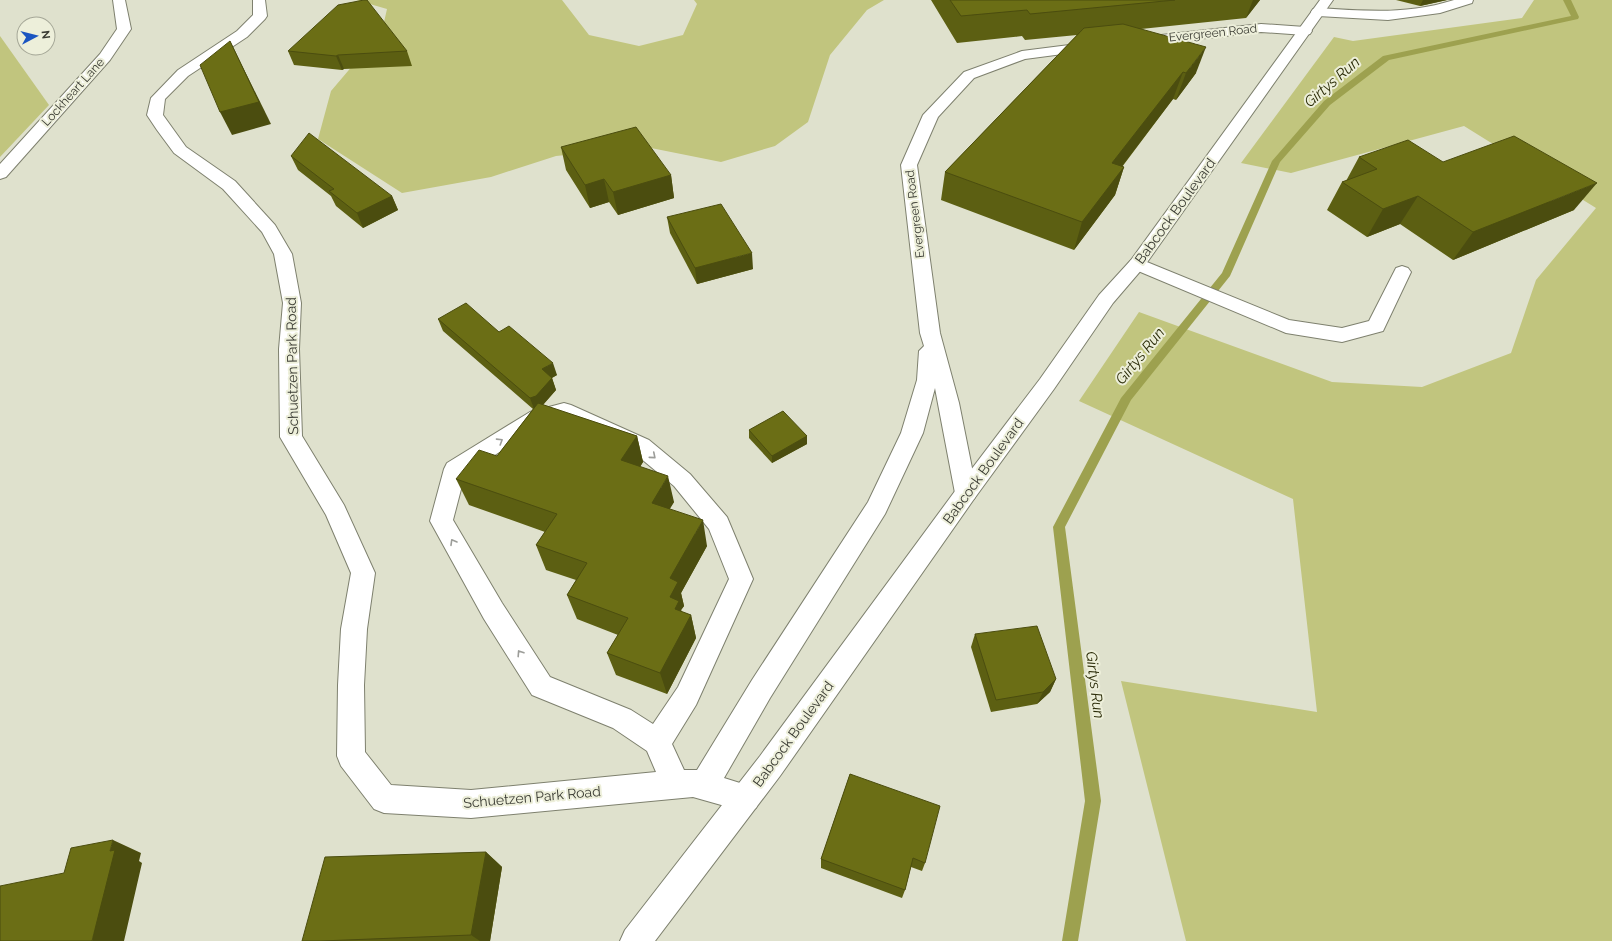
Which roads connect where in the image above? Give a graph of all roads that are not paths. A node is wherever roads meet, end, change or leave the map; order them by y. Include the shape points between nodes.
1 (119, 0) edge
2 (256, 0) edge
3 (1467, 0) edge
4 (1323, 6) edge
5 (1305, 31) junction
6 (1133, 42) edge
7 (1103, 45) edge
8 (0, 174) edge
9 (1137, 264) junction
10 (1402, 272) dead end
11 (930, 334) junction
12 (966, 493) junction
13 (657, 742) junction
14 (676, 784) junction
15 (703, 786) junction
16 (746, 798) junction
17 (636, 941) edge

1 - 8 street, Lockheart Lane via 124,29 105,57
2 - 14 street, Schuetzen Park Road via 260,16 242,34 183,73 158,98 155,115 180,150 229,185 269,229 283,254 292,303 289,349 291,437 336,512 363,573 354,629 351,756 384,799 471,804
3 - 4 street via 1440,9 1388,16
4 - 5 street, Babcock Boulevard
5 - 6 street, Evergreen Road via 1261,28
5 - 9 street, Babcock Boulevard
7 - 11 street, Evergreen Road via 1022,55 969,75 931,115 909,165
9 - 10 street via 1286,326 1342,335 1376,326
9 - 12 street, Babcock Boulevard via 1106,300
11 - 12 street, Evergreen Road via 949,403
11 - 15 street via 927,380 912,433 877,507 761,689
12 - 16 street, Babcock Boulevard
13 -> 13 street via 622,719 541,686 493,611 441,521 455,470 537,418 564,411 641,446 682,480 719,524 740,578 687,696
13 - 14 street
14 - 15 street, Schuetzen Park Road via 693,783
15 - 16 street, Schuetzen Park Road
16 - 17 street, Babcock Boulevard

